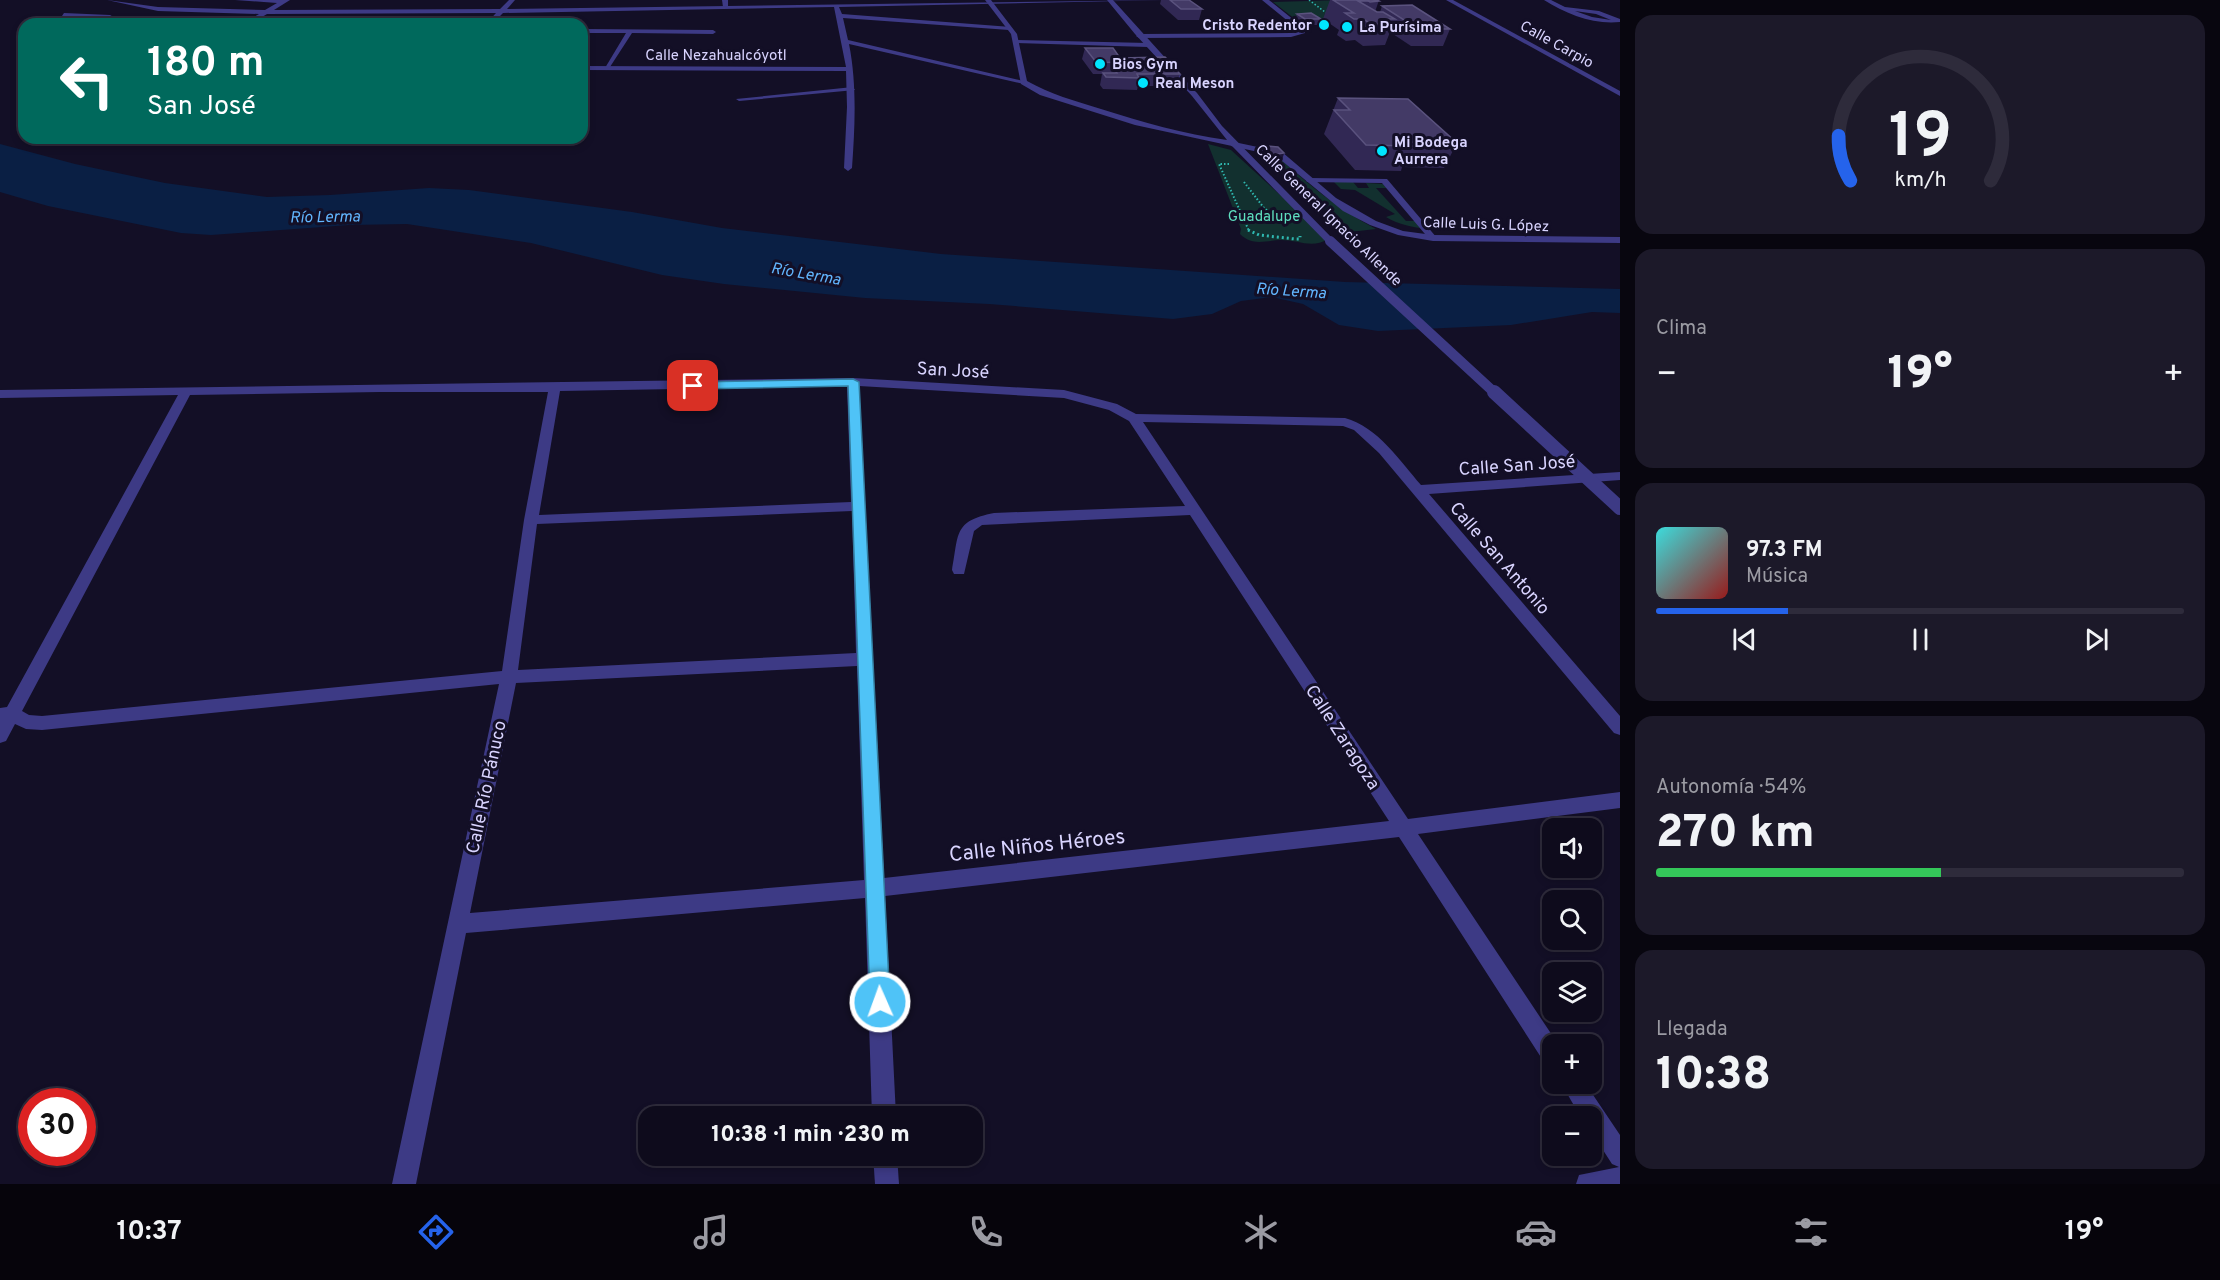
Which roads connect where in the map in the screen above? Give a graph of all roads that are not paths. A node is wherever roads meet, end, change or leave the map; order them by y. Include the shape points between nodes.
1 (110, 0) edge
2 (238, 0) edge
3 (512, 0) edge
4 (1164, 0) edge
5 (1265, 0) edge
6 (1449, 0) edge
7 (1546, 0) edge
8 (286, 1) edge
9 (1111, 1) edge
10 (989, 2) edge
11 (726, 3) edge
12 (835, 3) edge
13 (1564, 8) junction
14 (500, 11) junction
15 (266, 12) junction
16 (64, 15) dead end
17 (839, 15) junction
18 (112, 18) edge
19 (256, 18) edge
20 (494, 18) edge
21 (1009, 28) junction
22 (588, 31) edge
23 (630, 31) junction
24 (713, 32) dead end
25 (1139, 36) junction
26 (846, 41) junction
27 (1017, 42) junction
28 (1148, 45) junction
29 (588, 68) edge
30 (608, 68) junction
31 (850, 69) junction
32 (1024, 82) junction
33 (853, 89) junction
34 (1620, 94) edge
35 (739, 99) dead end
36 (1234, 144) junction
37 (848, 168) dead end
38 (1310, 180) junction
39 (1433, 238) junction
40 (1620, 240) edge
41 (853, 382) junction
42 (555, 388) junction
43 (185, 392) junction
44 (2, 397) edge
45 (1134, 418) junction
46 (1345, 422) joint
47 (1620, 476) edge
48 (1417, 490) junction
49 (858, 506) junction
50 (1620, 508) edge
51 (1194, 510) junction
52 (531, 520) junction
53 (959, 570) dead end
54 (864, 659) junction
55 (509, 677) junction
56 (6, 714) edge
57 (1620, 728) edge
58 (0, 736) edge
59 (1620, 800) edge
60 (1403, 828) junction
61 (876, 888) junction
62 (458, 924) junction
63 (1542, 1039) edge
64 (1579, 1094) edge
65 (884, 1106) edge
66 (1620, 1156) edge
67 (885, 1166) edge
68 (1620, 1179) edge
69 (404, 1184) edge
70 (886, 1184) edge
71 (1588, 1184) edge

1 - 15 street via 158,9
2 - 8 street
3 - 14 street
4 - 9 street
5 - 25 street via 1304,30 1291,35
6 - 34 street, Calle Carpio
7 - 13 lane
8 - 15 street
9 - 10 street
9 - 25 street
10 - 12 street
10 - 21 street
11 - 12 street
11 - 14 street
12 - 17 street
13 - 13 lane via 1596,21 1619,21 1601,12
14 - 15 street
14 - 20 street
15 - 19 street
16 - 18 street
17 - 21 street
17 - 26 street
21 - 27 street
22 - 23 lane
23 - 24 lane
23 - 30 lane
25 - 28 street
26 - 31 street
26 - 32 street, Calle General Ignacio Allende
27 - 28 street
27 - 32 street
28 - 36 street
29 - 30 street, Calle Nezahualcóyotl
30 - 31 street, Calle Nezahualcóyotl
31 - 33 street
32 - 36 street, Calle General Ignacio Allende via 1043,93 1196,139
33 - 35 lane
33 - 37 street
36 - 38 street, Calle Luis G. López via 1281,155
36 - 50 street, Calle General Ignacio Allende, bridge via 1330,241
38 - 39 street, Calle Luis G. López via 1365,221 1386,230
38 - 39 lane via 1383,181
39 - 40 street, Calle Luis G. López
41 - 42 street, San José
41 - 45 street, San José via 1064,394 1113,407
41 - 49 street
42 - 43 street, San José
42 - 52 street, Calle Río Pánuco
43 - 44 street, San José
43 - 56 street
45 - 46 street, San José
45 - 51 street, Calle Zaragoza
46 - 48 street, Calle San Antonio via 1372,437
47 - 48 street, Calle San José
48 - 57 street, Calle San Antonio
49 - 52 street
49 - 54 street
51 - 53 street via 978,521 967,529
51 - 60 street, Calle Zaragoza
52 - 55 street, Calle Río Pánuco
54 - 55 street
54 - 61 street
55 - 56 street via 42,723
55 - 62 street, Calle Río Pánuco
56 - 58 street
59 - 60 street, Calle Niños Héroes
60 - 61 street, Calle Niños Héroes
60 - 63 street, Calle Zaragoza
61 - 62 street, Calle Niños Héroes
61 - 65 street
62 - 69 street, Calle Río Pánuco
64 - 66 street
67 - 70 street
68 - 71 street

